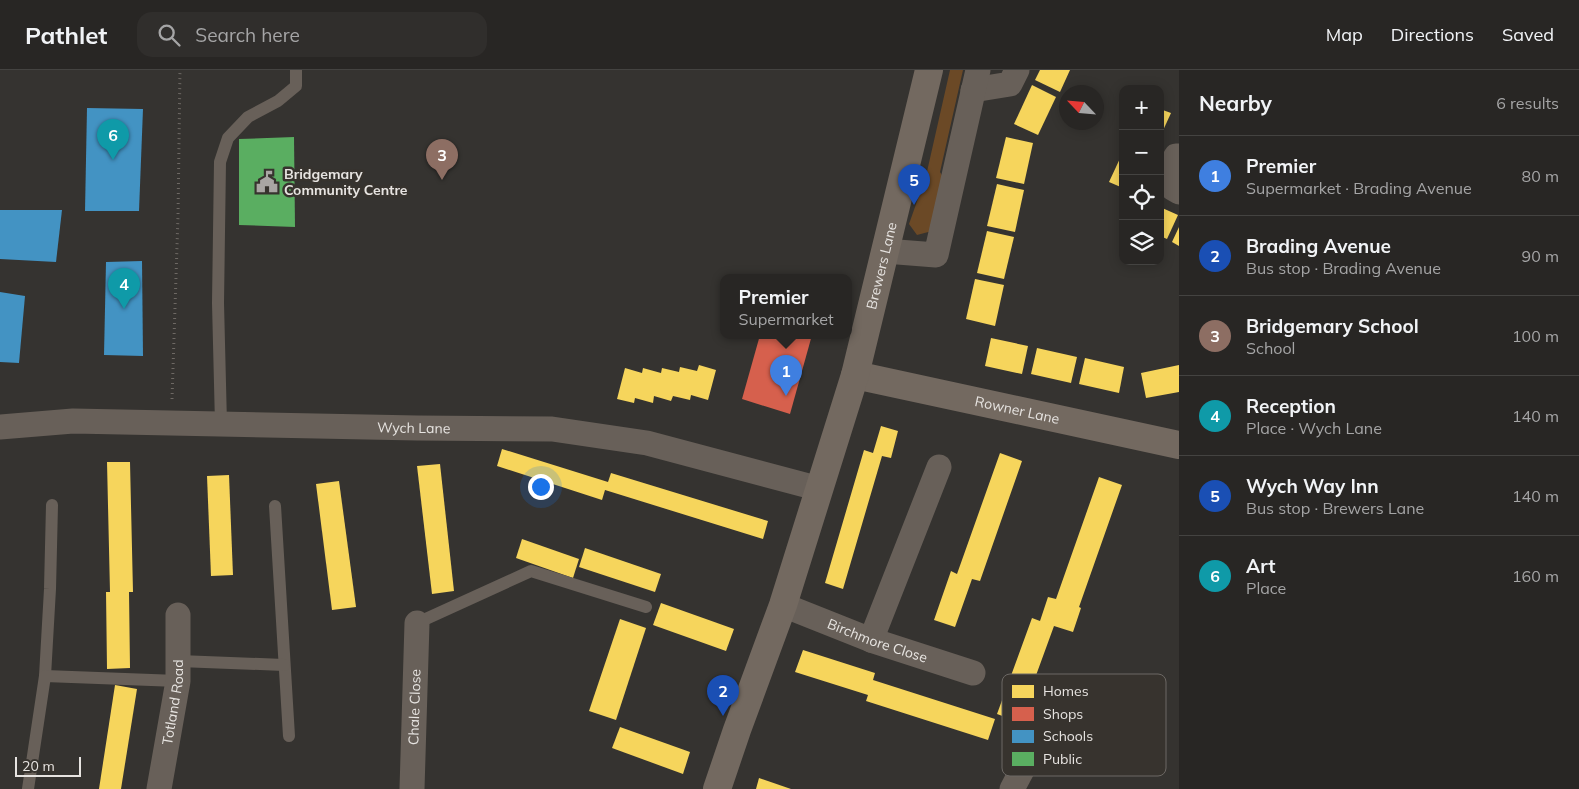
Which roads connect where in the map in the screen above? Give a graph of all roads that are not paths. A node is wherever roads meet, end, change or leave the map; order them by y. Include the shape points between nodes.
1 (296, 70) edge
2 (930, 70) edge
3 (1017, 70) edge
4 (976, 80) edge
5 (1179, 156) edge
6 (1179, 192) edge
7 (885, 251) junction
8 (855, 376) junction
9 (221, 424) junction
10 (0, 427) edge
11 (1179, 445) edge
12 (939, 466) dead end
13 (820, 489) junction
14 (52, 505) dead end
15 (274, 506) dead end
16 (783, 605) junction
17 (646, 607) dead end
18 (178, 615) dead end
19 (417, 623) joint
20 (871, 640) junction
21 (284, 665) junction
22 (178, 671) junction
23 (973, 673) dead end
24 (46, 676) junction
25 (289, 736) dead end
26 (1019, 776) edge
27 (28, 789) edge
28 (159, 789) edge
29 (412, 789) edge
30 (717, 789) edge
31 (1012, 789) edge

1 - 9 lane via 296,86 278,101 248,117 228,138 220,162 218,303
2 - 7 street, Brewers Lane
3 - 4 street via 1010,84
4 - 7 street via 936,254
5 - 6 street via 1166,174 1172,188
7 - 8 street, Brewers Lane
8 - 11 street, Rowner Lane
8 - 13 street, Brewers Lane
9 - 10 street, Wych Lane via 73,421
9 - 13 street, Wych Lane via 552,429 647,443
12 - 20 street
13 - 16 street, Brewers Lane
14 - 24 lane
15 - 21 lane
16 - 20 street, Birchmore Close
16 - 30 street, Brewers Lane
17 - 19 lane via 531,571
18 - 22 street, Totland Road
19 - 29 street, Chale Close
20 - 23 street, Birchmore Close
21 - 22 lane
21 - 25 lane
22 - 24 lane
22 - 28 street, Totland Road
24 - 27 lane
26 - 31 street

